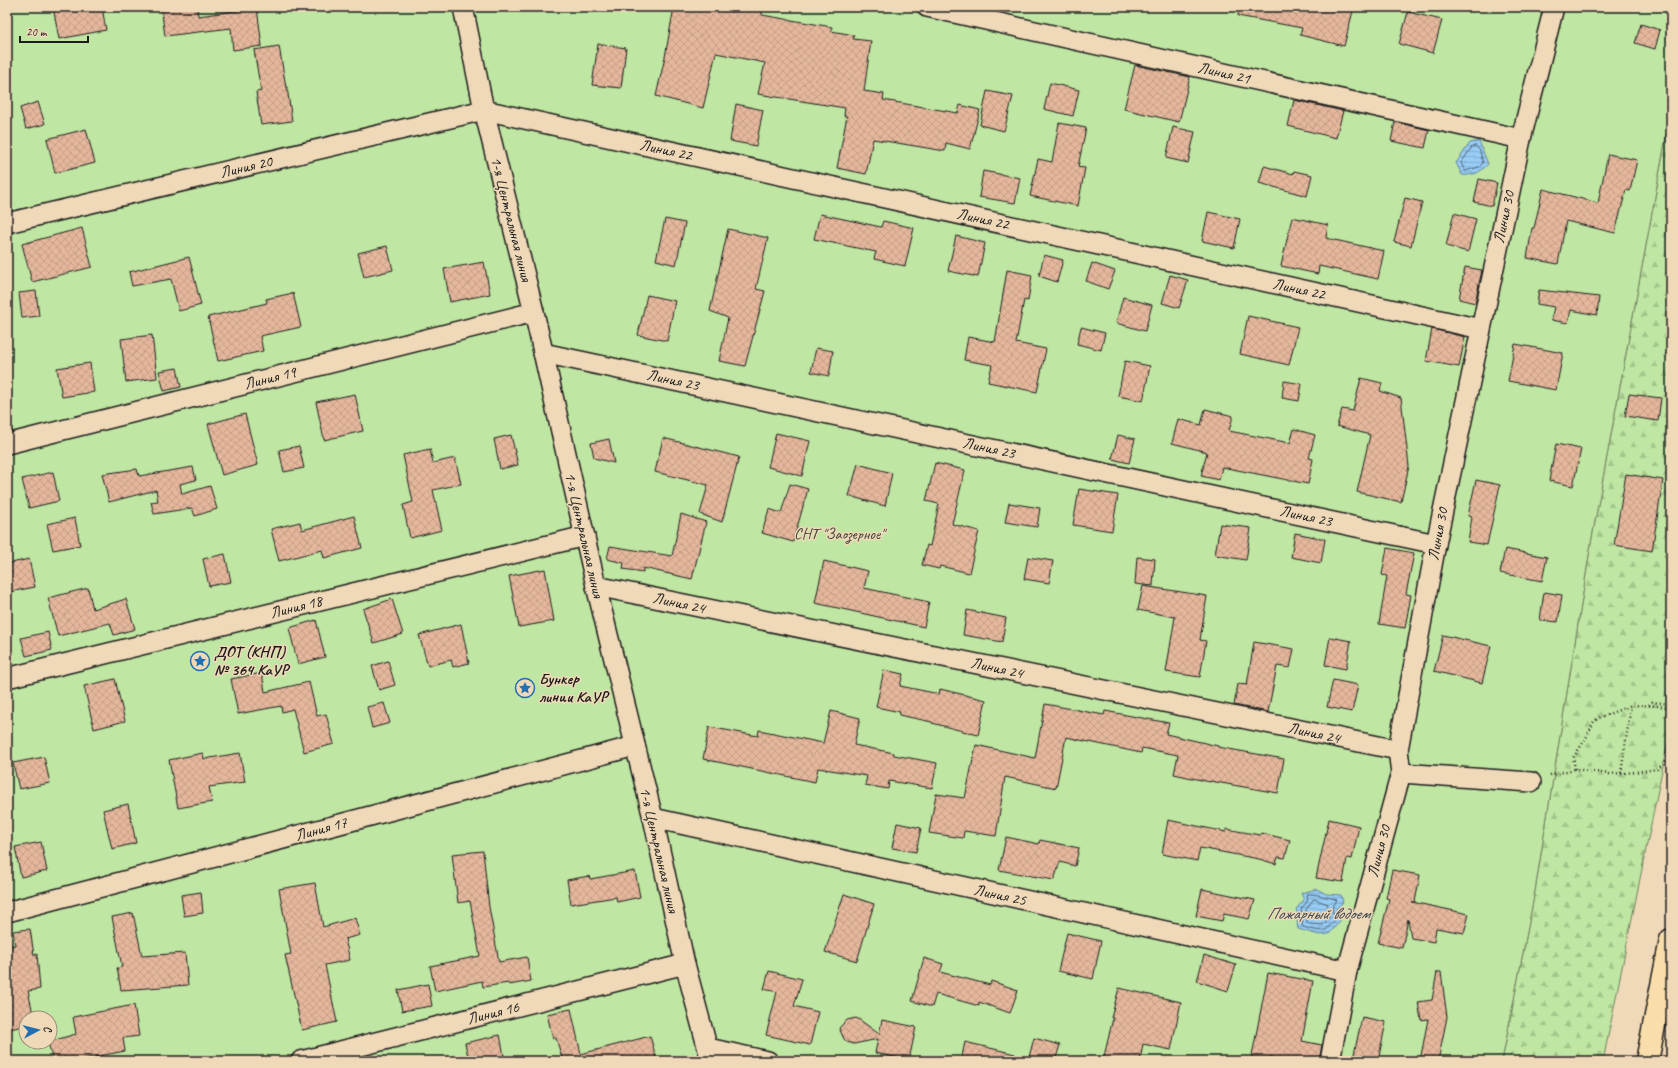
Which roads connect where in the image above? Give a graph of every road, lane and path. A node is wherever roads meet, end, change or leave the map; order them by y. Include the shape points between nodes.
1 (463, 7) edge
2 (927, 7) edge
3 (1554, 7) edge
4 (484, 110) junction
5 (1520, 139) junction
6 (7, 223) edge
7 (534, 312) junction
8 (1481, 329) junction
9 (543, 353) junction
10 (7, 444) edge
11 (584, 536) junction
12 (1436, 544) junction
13 (596, 586) junction
14 (7, 678) edge
15 (1671, 704) edge
16 (1631, 706) junction
17 (1648, 706) junction
18 (1671, 708) edge
19 (1671, 735) edge
20 (635, 746) junction
21 (1398, 750) junction
22 (1575, 769) junction
23 (1621, 773) junction
24 (1401, 774) junction
25 (1531, 782) joint
26 (653, 818) junction
27 (7, 912) edge
28 (1671, 940) edge
29 (685, 964) junction
30 (1347, 971) junction
31 (709, 1054) edge
32 (301, 1061) edge
33 (768, 1061) edge
34 (1330, 1061) edge
35 (1647, 1061) edge

1 - 4 street, 1-я Центральная линия
2 - 5 street, Линия 21
3 - 5 street, Линия 30
4 - 6 street, Линия 20
4 - 7 street, 1-я Центральная линия
4 - 8 street, Линия 22
5 - 8 street, Линия 30
7 - 9 street, 1-я Центральная линия
7 - 10 street, Линия 19
8 - 12 street, Линия 30
9 - 11 street, 1-я Центральная линия
9 - 12 street, Линия 23
11 - 13 street, 1-я Центральная линия
11 - 14 street, Линия 18
12 - 21 street, Линия 30
13 - 20 street, 1-я Центральная линия
13 - 21 street, Линия 24
15 - 17 path via 1652,702
16 - 17 path
16 - 22 path via 1594,721 1573,758
16 - 23 path
17 - 18 path
19 - 23 path via 1665,763 1657,769
20 - 26 street, 1-я Центральная линия
20 - 27 street, Линия 17
21 - 24 street, Линия 30
22 - 23 path via 1609,774
22 - 25 path
24 - 25 street
24 - 30 street, Линия 30
26 - 29 street, 1-я Центральная линия
26 - 30 street, Линия 25
28 - 35 main road
29 - 31 street, 1-я Центральная линия
29 - 32 street, Линия 16
30 - 34 street, Линия 30
31 - 33 street

